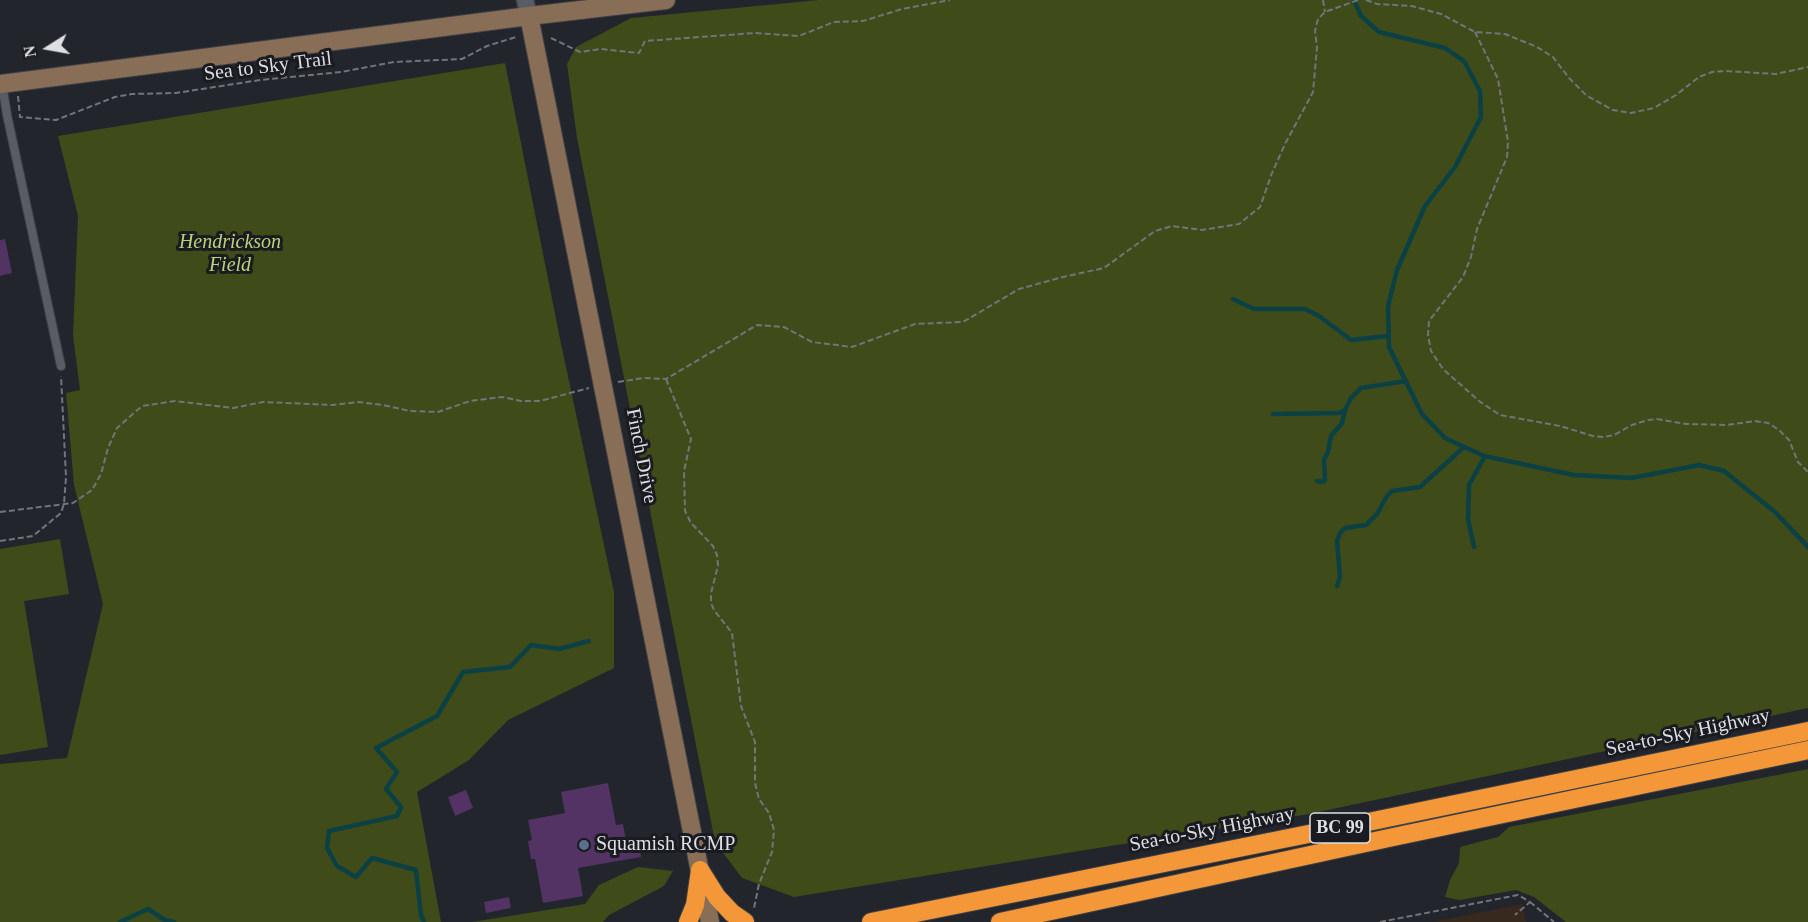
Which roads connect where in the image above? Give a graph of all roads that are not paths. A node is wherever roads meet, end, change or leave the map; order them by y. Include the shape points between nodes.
1 (666, 0) edge
2 (527, 8) edge
3 (5, 83) edge
4 (61, 366) road end
5 (1808, 731) edge
6 (1808, 750) edge
7 (700, 870) junction
8 (749, 917) edge
9 (688, 922) edge
10 (710, 922) edge
11 (871, 922) edge
12 (1000, 922) edge

1 - 2 street
2 - 3 street
2 - 7 street, Finch Drive
3 - 4 lane via 7,115
5 - 11 highway, Sea-to-Sky Highway / BC 99
6 - 12 highway, Sea-to-Sky Highway / BC 99
7 - 8 highway via 732,913
7 - 9 highway
7 - 10 street, Finch Drive

